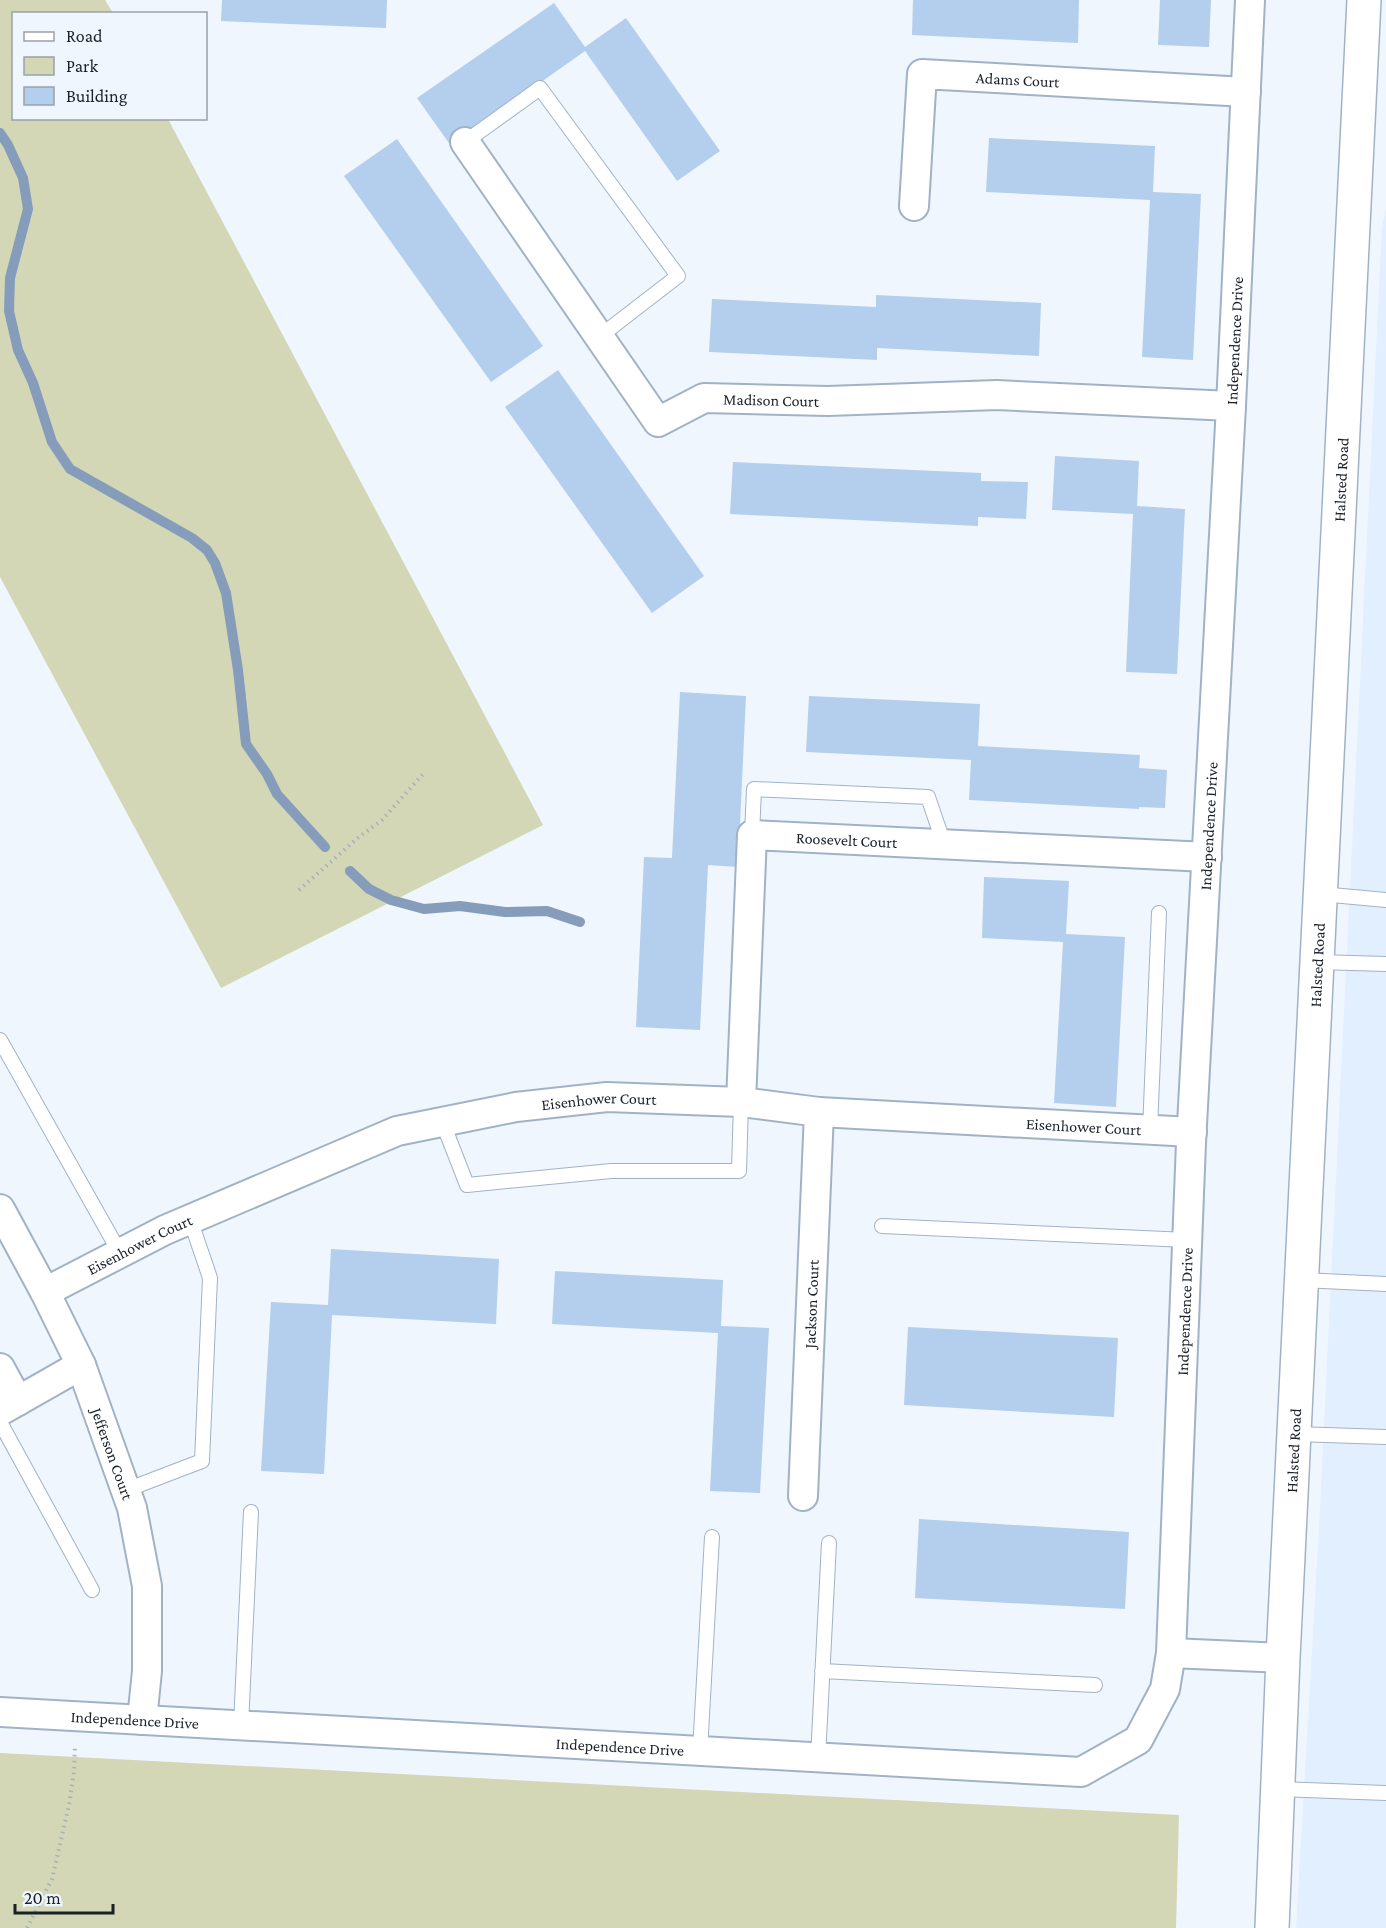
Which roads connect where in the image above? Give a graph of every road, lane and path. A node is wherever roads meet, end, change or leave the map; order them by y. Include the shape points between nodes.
1 (1250, 0) edge
2 (1364, 0) edge
3 (1246, 92) junction
4 (465, 142) joint
5 (914, 206) dead end
6 (599, 337) junction
7 (1231, 406) junction
8 (423, 774) dead end
9 (752, 835) junction
10 (944, 844) junction
11 (1208, 857) junction
12 (299, 890) dead end
13 (1321, 894) junction
14 (1386, 900) edge
15 (1159, 913) dead end
16 (1318, 962) junction
17 (1386, 964) edge
18 (0, 1040) edge
19 (741, 1102) junction
20 (819, 1112) junction
21 (442, 1121) junction
22 (1150, 1130) junction
23 (1192, 1132) junction
24 (0, 1209) edge
25 (190, 1220) junction
26 (882, 1226) dead end
27 (1187, 1240) junction
28 (120, 1253) junction
29 (1302, 1280) junction
30 (1386, 1284) edge
31 (45, 1292) junction
32 (81, 1365) junction
33 (0, 1368) edge
34 (6, 1411) edge
35 (1294, 1434) junction
36 (1386, 1437) edge
37 (126, 1490) junction
38 (803, 1496) dead end
39 (250, 1512) dead end
40 (712, 1537) dead end
41 (829, 1543) dead end
42 (92, 1590) dead end
43 (1171, 1653) junction
44 (1283, 1658) junction
45 (822, 1671) junction
46 (1095, 1685) dead end
47 (0, 1712) edge
48 (76, 1716) junction
49 (142, 1720) junction
50 (241, 1725) junction
51 (700, 1751) junction
52 (818, 1758) junction
53 (1279, 1789) junction
54 (1386, 1793) edge
55 (27, 1928) edge
56 (1272, 1928) edge

1 - 3 street, Independence Drive
2 - 13 street, Halsted Road
3 - 5 street, Adams Court via 922,74
3 - 7 street, Independence Drive
4 - 6 street, Madison Court
4 - 6 lane via 540,88 678,276
6 - 7 street, Madison Court via 658,422 704,398 828,401 997,395
7 - 11 street, Independence Drive
8 - 12 path via 382,820
9 - 10 street, Roosevelt Court
9 - 10 lane via 754,789 916,796 928,797
9 - 19 street
10 - 11 street, Roosevelt Court
11 - 23 street, Independence Drive
13 - 14 lane
13 - 16 street, Halsted Road
15 - 22 lane
16 - 17 lane
16 - 29 street, Halsted Road
18 - 28 lane
19 - 20 street, Eisenhower Court
19 - 21 street, Eisenhower Court via 607,1098 516,1107
19 - 21 lane via 740,1171 611,1171 467,1185
20 - 22 street, Eisenhower Court
20 - 38 street, Jackson Court
21 - 25 street, Eisenhower Court via 397,1131
22 - 23 street, Eisenhower Court
23 - 27 street, Independence Drive
24 - 31 street, Jefferson Court
25 - 28 street, Eisenhower Court
25 - 37 lane via 210,1278 202,1461
26 - 27 lane
27 - 43 street, Independence Drive
28 - 31 street, Eisenhower Court
29 - 30 lane
29 - 35 street, Halsted Road
31 - 32 street, Jefferson Court
32 - 34 street
32 - 37 street, Jefferson Court
33 - 34 street
34 - 42 lane
35 - 36 lane
35 - 44 street, Halsted Road
37 - 49 street, Jefferson Court via 147,1586 147,1671
39 - 50 lane
40 - 51 lane
41 - 45 lane
43 - 44 street
43 - 52 street, Independence Drive via 1165,1689 1137,1740 1081,1772
44 - 53 street, Halsted Road
45 - 46 lane
45 - 52 lane
47 - 48 street, Independence Drive
48 - 49 street, Independence Drive
48 - 55 path via 74,1772 52,1879
49 - 50 street, Independence Drive
50 - 51 street, Independence Drive
51 - 52 street, Independence Drive
53 - 54 lane
53 - 56 street, Halsted Road

